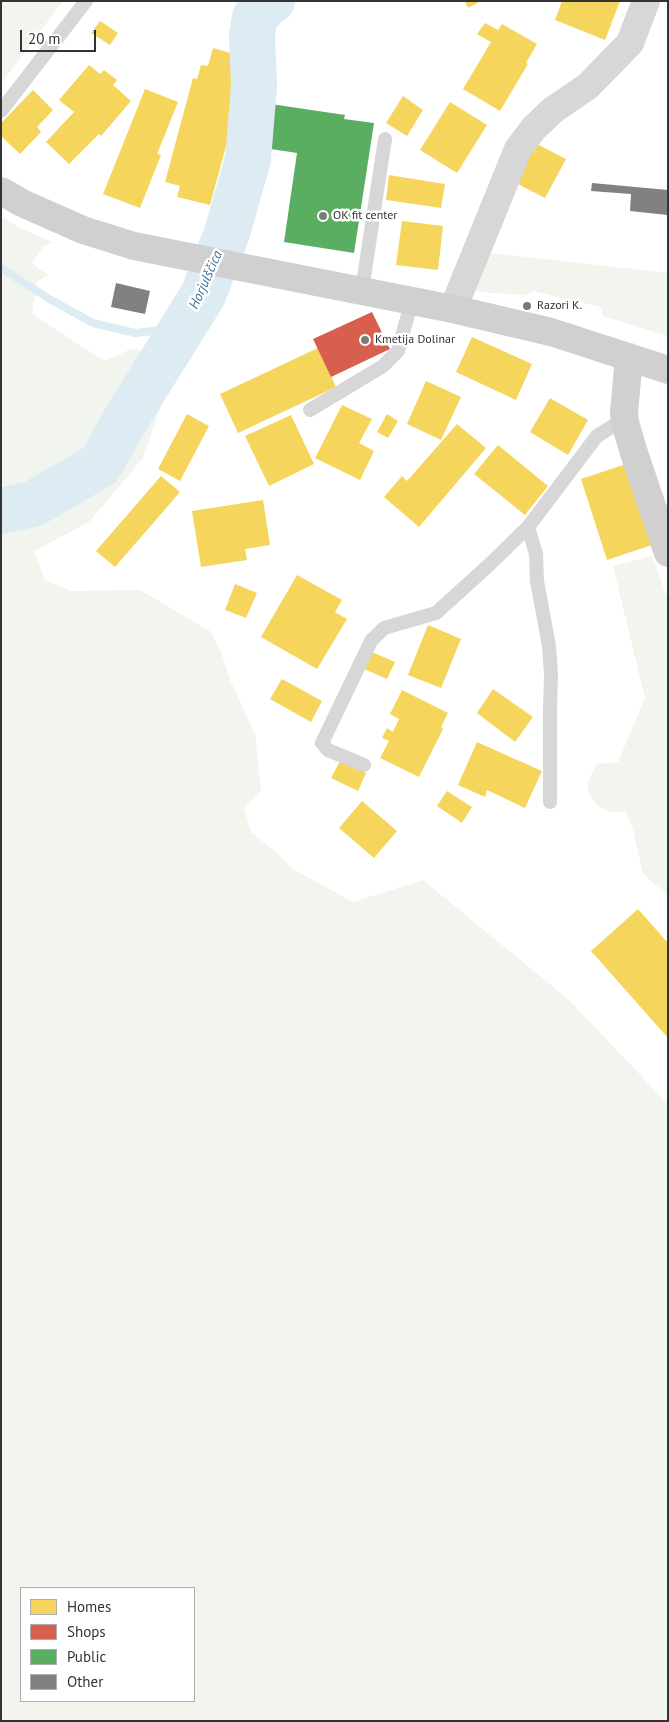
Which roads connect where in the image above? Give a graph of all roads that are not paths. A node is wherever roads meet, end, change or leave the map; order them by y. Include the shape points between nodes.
1 (86, 1) edge
2 (646, 1) edge
3 (1, 111) edge
4 (385, 139) dead end
5 (1, 191) edge
6 (362, 290) junction
7 (412, 300) junction
8 (452, 309) junction
9 (629, 357) junction
10 (668, 370) edge
11 (310, 410) dead end
12 (625, 422) junction
13 (528, 527) junction
14 (668, 553) edge
15 (364, 765) dead end
16 (550, 802) dead end

1 - 3 lane
2 - 8 street via 630,43 588,86 553,110 518,149
4 - 6 lane
5 - 6 street via 83,230 134,246
6 - 7 street
7 - 8 street
7 - 11 lane via 398,351 382,366
8 - 9 street via 551,332
9 - 10 street
9 - 12 street
12 - 13 lane via 597,436
12 - 14 street
13 - 15 lane via 436,613 384,628 371,641 322,744 328,750
13 - 16 lane via 536,554 537,581 549,646

